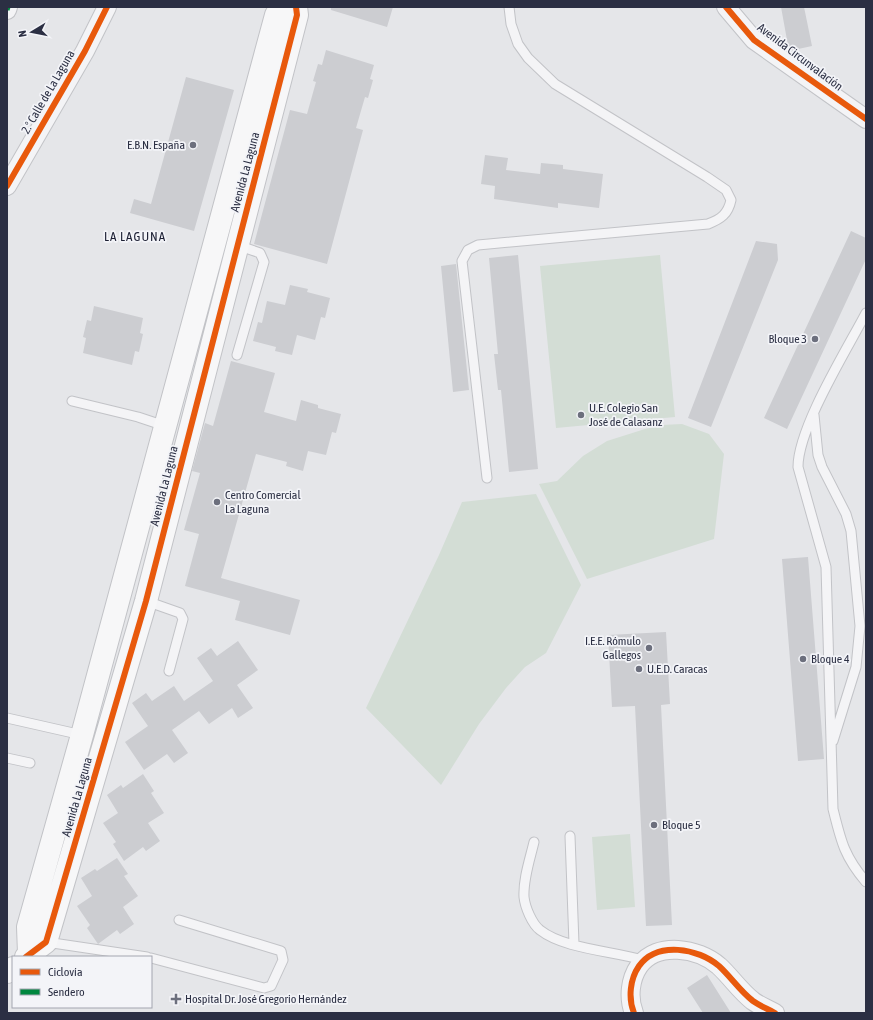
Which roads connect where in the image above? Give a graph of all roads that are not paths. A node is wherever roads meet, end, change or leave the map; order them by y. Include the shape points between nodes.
1 (8, 7) edge
2 (107, 7) edge
3 (281, 7) edge
4 (296, 7) edge
5 (509, 7) edge
6 (726, 7) edge
7 (7, 10) edge
8 (866, 119) edge
9 (7, 186) edge
10 (237, 245) junction
11 (866, 313) edge
12 (237, 355) dead end
13 (72, 401) dead end
14 (814, 414) junction
15 (166, 426) junction
16 (487, 478) dead end
17 (146, 601) junction
18 (169, 671) dead end
19 (7, 718) edge
20 (82, 735) junction
21 (831, 748) junction
22 (7, 758) edge
23 (30, 763) dead end
24 (570, 836) dead end
25 (534, 842) dead end
26 (866, 882) edge
27 (179, 920) dead end
28 (574, 944) junction
29 (34, 951) edge
30 (128, 956) edge
31 (152, 958) edge
32 (643, 960) junction
33 (634, 1013) edge
34 (775, 1013) edge

1 - 7 street
2 - 9 street, 2.° Calle de La Laguna via 85,51
3 - 15 street, Avenida La Laguna via 276,15
4 - 10 street, Avenida La Laguna via 295,23
5 - 16 lane via 511,24 518,44 528,58 555,84 707,177 726,190 731,200 729,210 720,220 708,224 478,245 468,250 462,261
6 - 8 street, Avenida Circunvalación via 754,40
10 - 12 lane via 260,253 264,262
10 - 17 street, Avenida La Laguna
11 - 14 lane
13 - 15 lane
14 - 21 lane via 798,454 798,467 826,567
14 - 21 lane via 818,455 846,514 851,531 860,626 856,667
15 - 20 street, Avenida La Laguna
17 - 18 lane via 180,612 182,615
17 - 29 street, Avenida La Laguna
19 - 20 lane
20 - 29 street, Avenida La Laguna via 28,927
21 - 26 lane via 833,809 842,844 852,866
22 - 23 lane
24 - 28 lane
25 - 28 lane via 526,880 526,906 539,930 558,940
27 - 31 lane via 281,951 283,960 271,986 264,988
28 - 32 lane
29 - 30 lane
32 - 33 street via 633,974 631,989
32 - 34 street via 667,950 682,950 704,956 719,966 739,989

